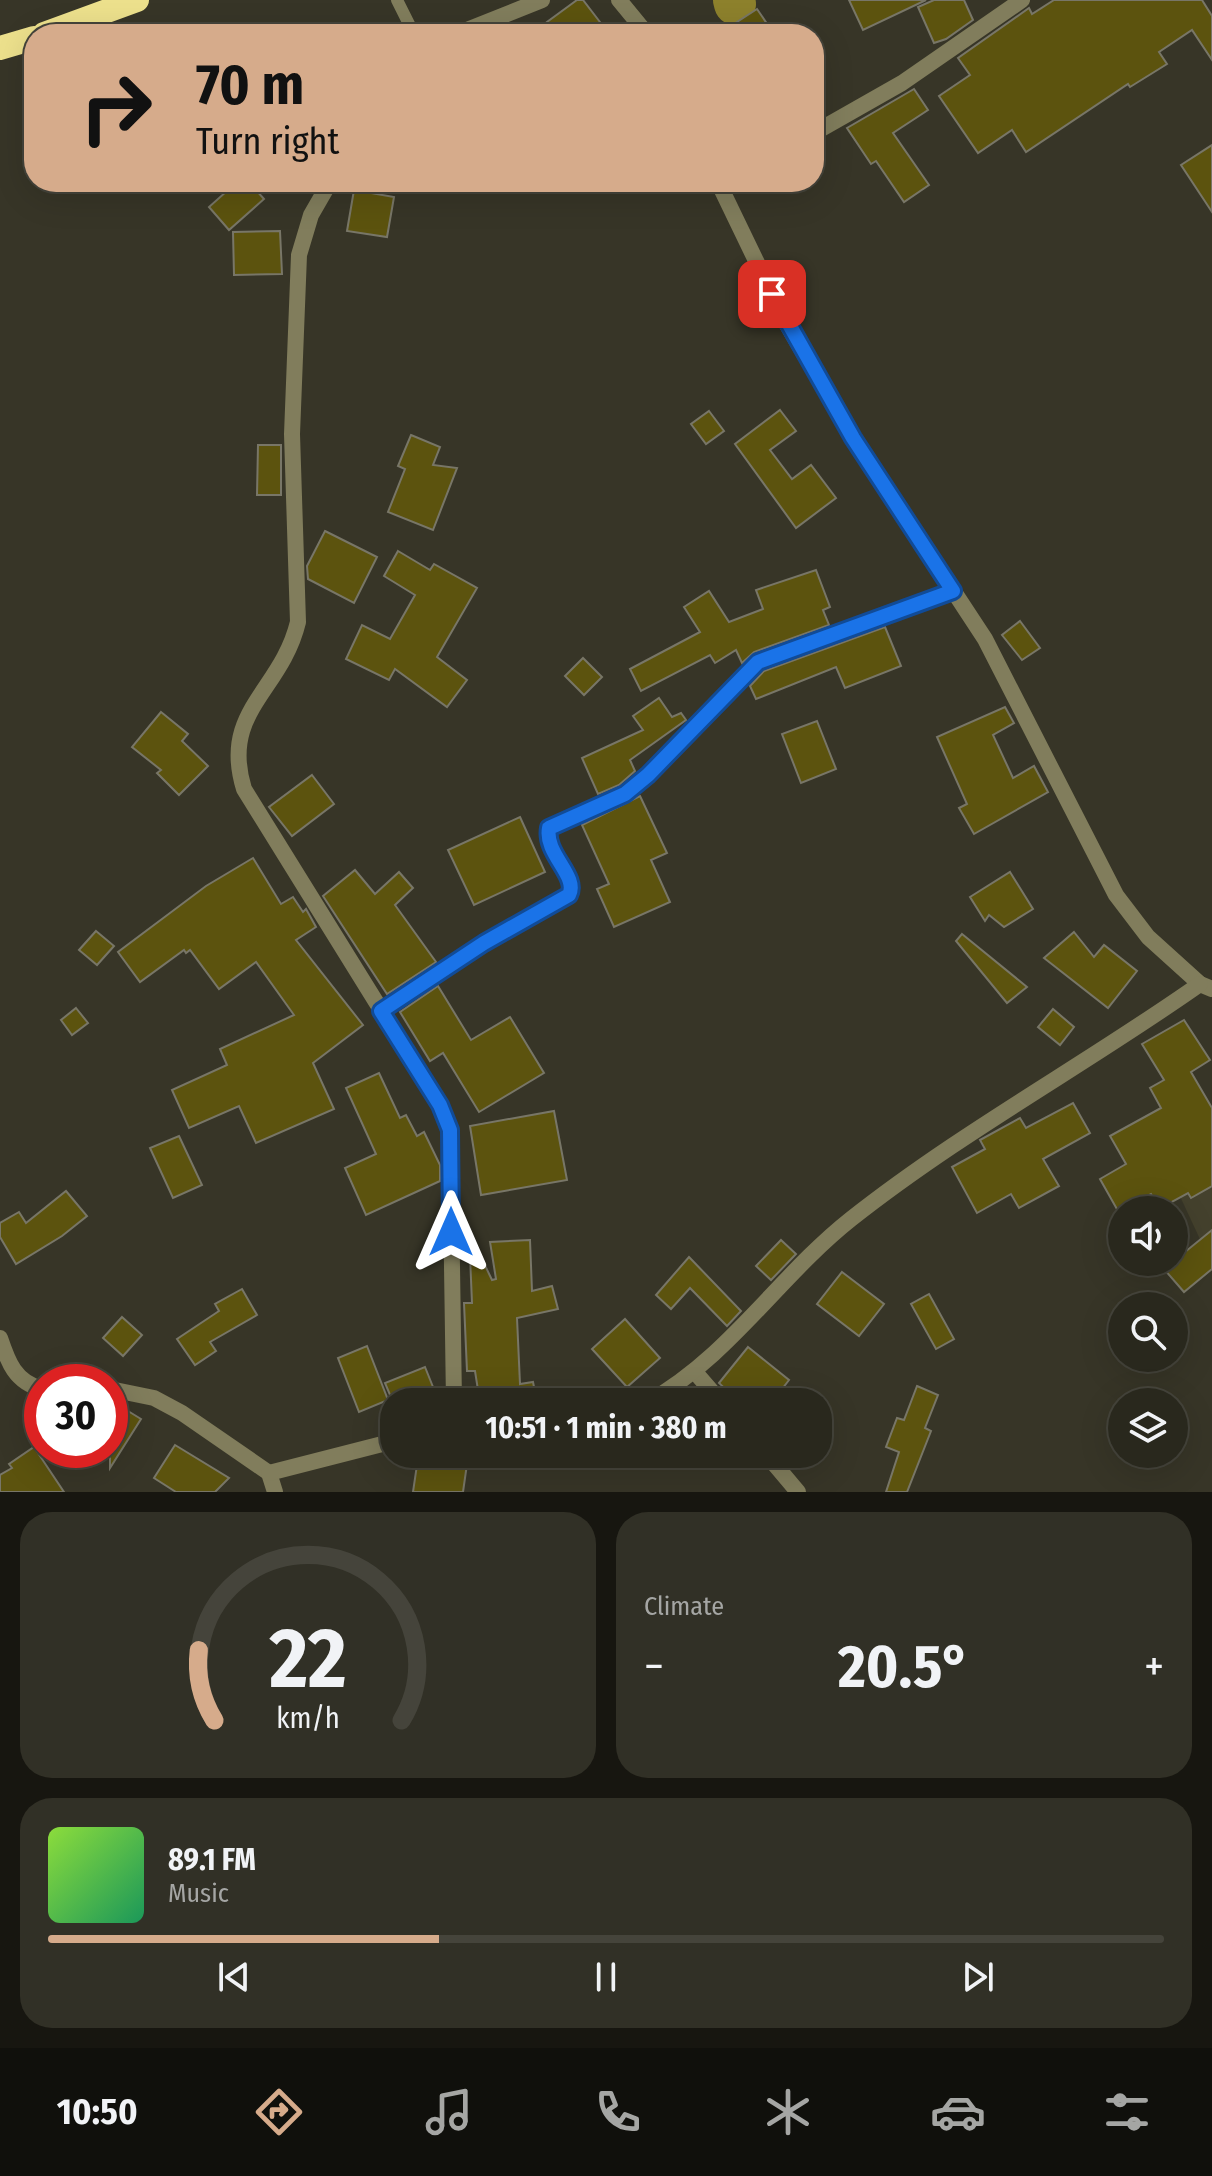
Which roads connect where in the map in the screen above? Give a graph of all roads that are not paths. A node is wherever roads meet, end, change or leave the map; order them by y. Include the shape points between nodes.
1 (137, 0) edge
2 (397, 0) edge
3 (542, 0) edge
4 (619, 0) edge
5 (1022, 0) edge
6 (71, 24) edge
7 (409, 24) edge
8 (482, 24) edge
9 (639, 24) edge
10 (24, 41) edge
11 (0, 48) edge
12 (824, 127) edge
13 (324, 192) edge
14 (723, 192) edge
15 (953, 591) junction
16 (1206, 986) edge
17 (381, 1011) junction
18 (0, 1338) edge
19 (695, 1372) junction
20 (24, 1380) edge
21 (454, 1388) edge
22 (670, 1388) edge
23 (709, 1388) edge
24 (128, 1393) edge
25 (380, 1445) edge
26 (778, 1468) edge
27 (269, 1473) junction
28 (275, 1492) edge
29 (798, 1492) edge

1 - 6 highway
2 - 7 lane
3 - 8 street
4 - 9 street
5 - 12 street via 902,83
10 - 11 highway
13 - 17 street via 299,255 292,434 298,622 278,672 239,734 236,762 244,789
14 - 15 street via 786,323
15 - 16 street via 985,639 1116,895 1148,937
15 - 17 street via 758,662 625,794 549,828 548,842 571,882 569,895
16 - 19 street via 891,1187 846,1222
17 - 21 street via 450,1130
18 - 20 street
19 - 22 street
19 - 23 street
24 - 27 street via 154,1398
25 - 27 street
26 - 29 street
27 - 28 street

